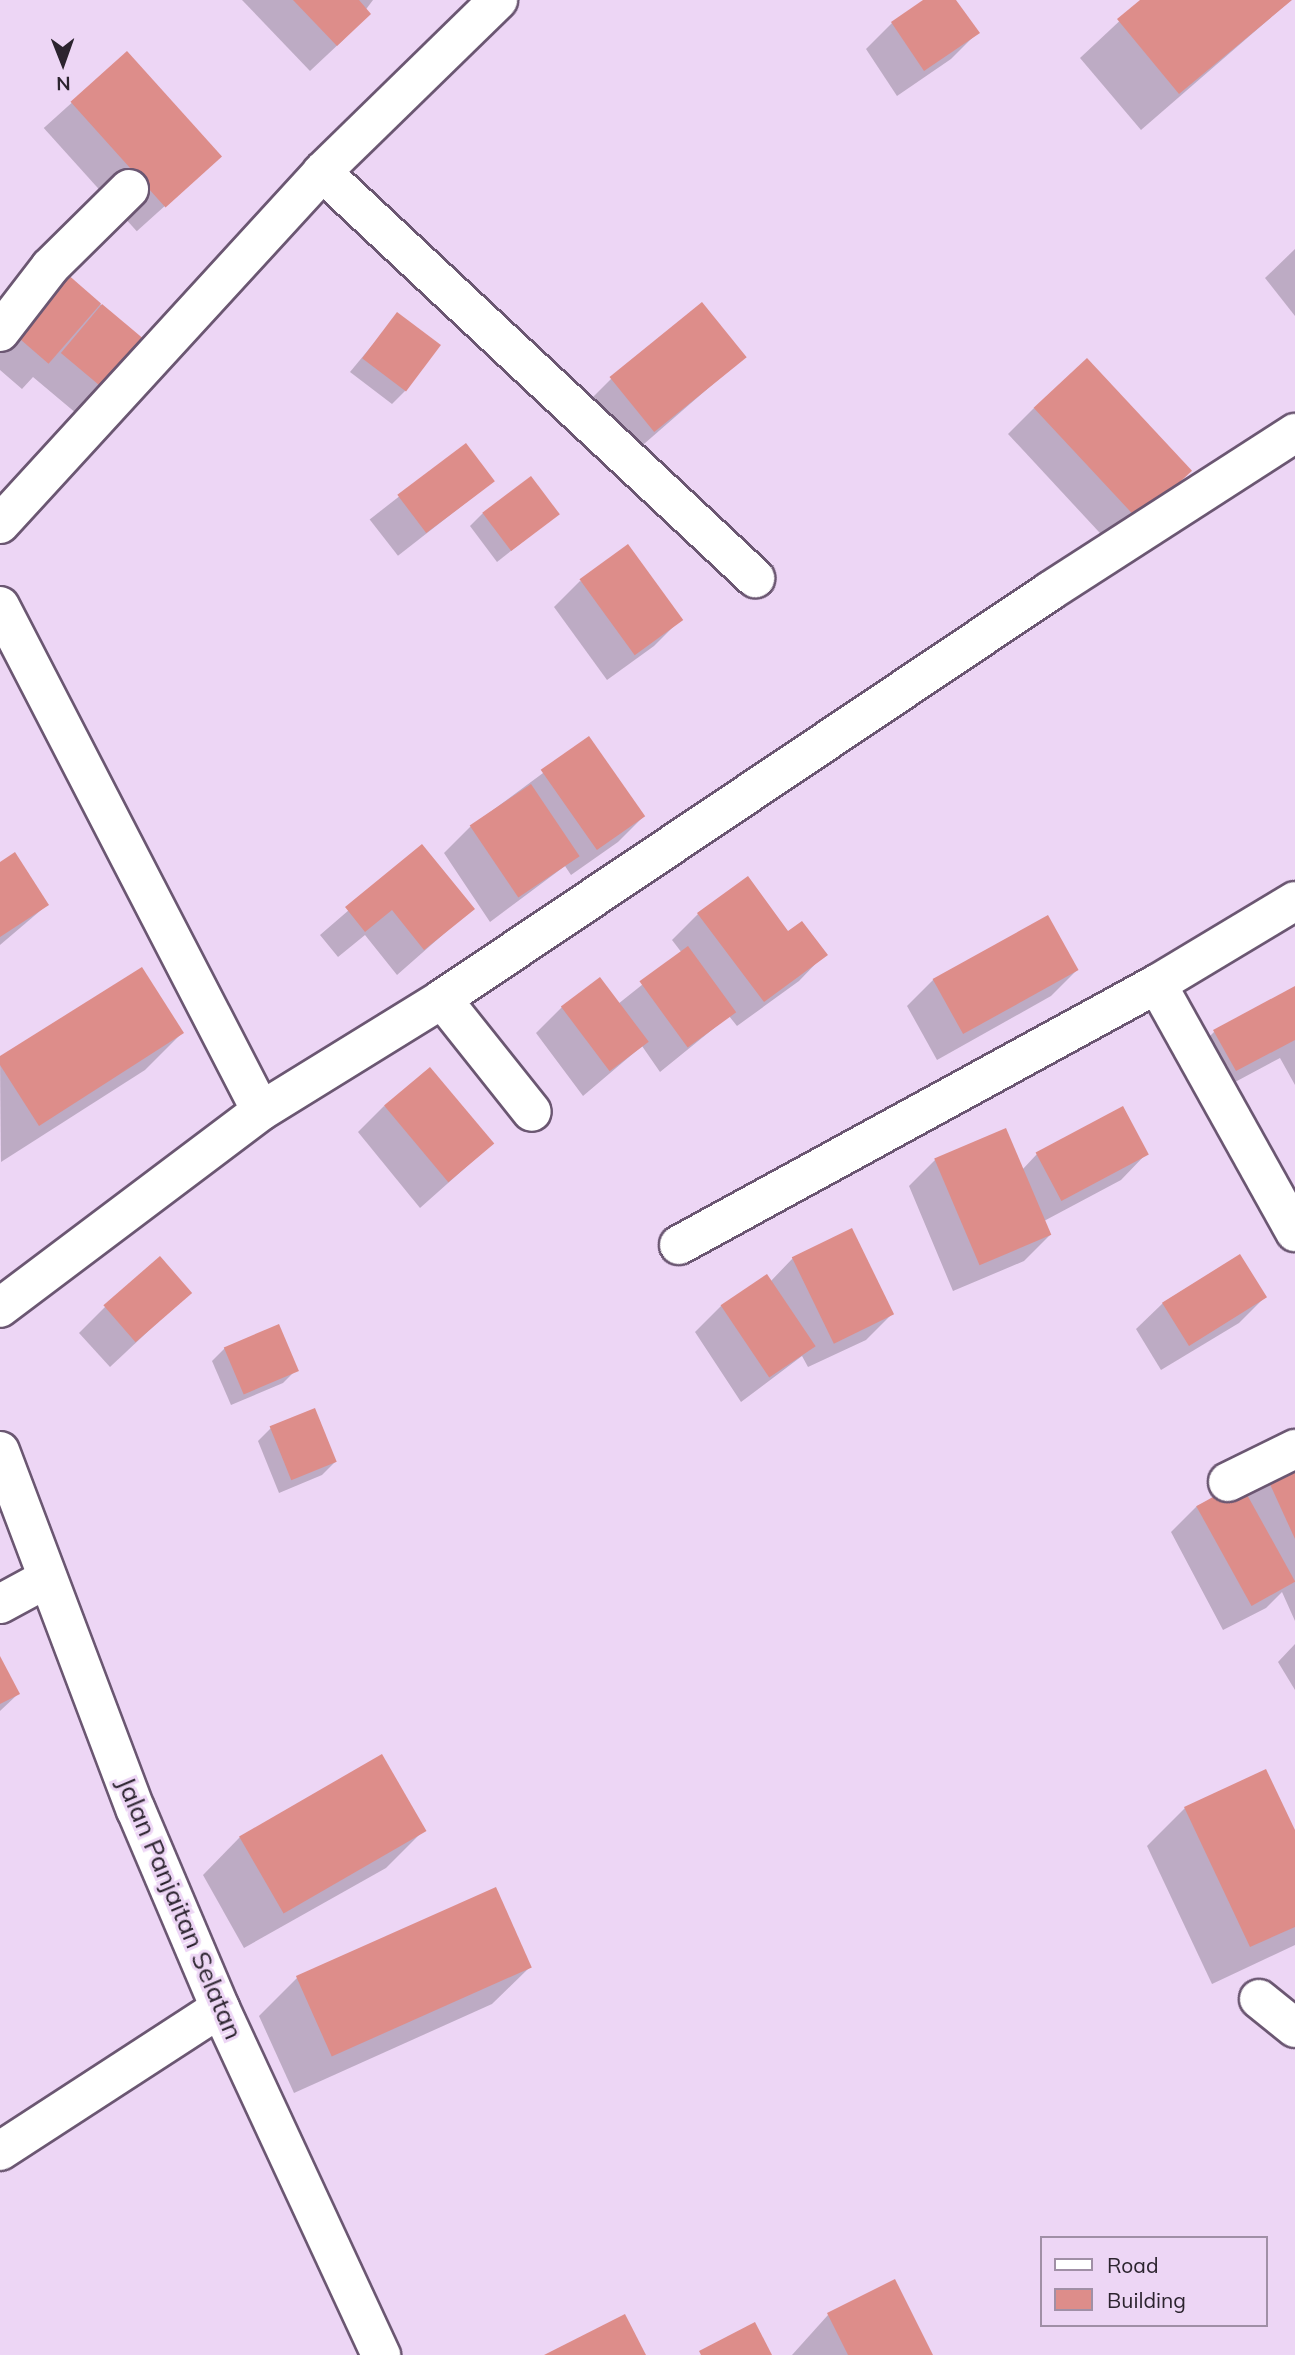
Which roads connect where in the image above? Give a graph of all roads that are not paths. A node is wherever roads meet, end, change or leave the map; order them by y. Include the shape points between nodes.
1 (498, 0) edge
2 (322, 172) junction
3 (129, 189) dead end
4 (0, 332) edge
5 (1295, 433) edge
6 (0, 524) edge
7 (755, 578) dead end
8 (0, 606) edge
9 (1295, 901) edge
10 (1157, 984) junction
11 (442, 999) junction
12 (261, 1111) junction
13 (532, 1111) dead end
14 (1295, 1232) edge
15 (679, 1245) dead end
16 (0, 1308) edge
17 (1295, 1449) edge
18 (0, 1451) edge
19 (1228, 1482) dead end
20 (46, 1579) junction
21 (0, 1604) edge
22 (1259, 1999) dead end
23 (220, 2008) junction
24 (1295, 2028) edge
25 (0, 2151) edge
26 (381, 2355) edge

1 - 2 street
2 - 6 street
2 - 7 street
3 - 4 street via 50,267
5 - 11 street via 1050,591
8 - 12 street
9 - 10 street
10 - 14 street
10 - 15 street
11 - 12 street
11 - 13 street
12 - 16 street
17 - 19 street
18 - 20 street, Jalan Panjaitan Selatan
20 - 21 street
20 - 23 street, Jalan Panjaitan Selatan
22 - 24 street
23 - 25 street
23 - 26 street, Jalan Panjaitan Selatan

